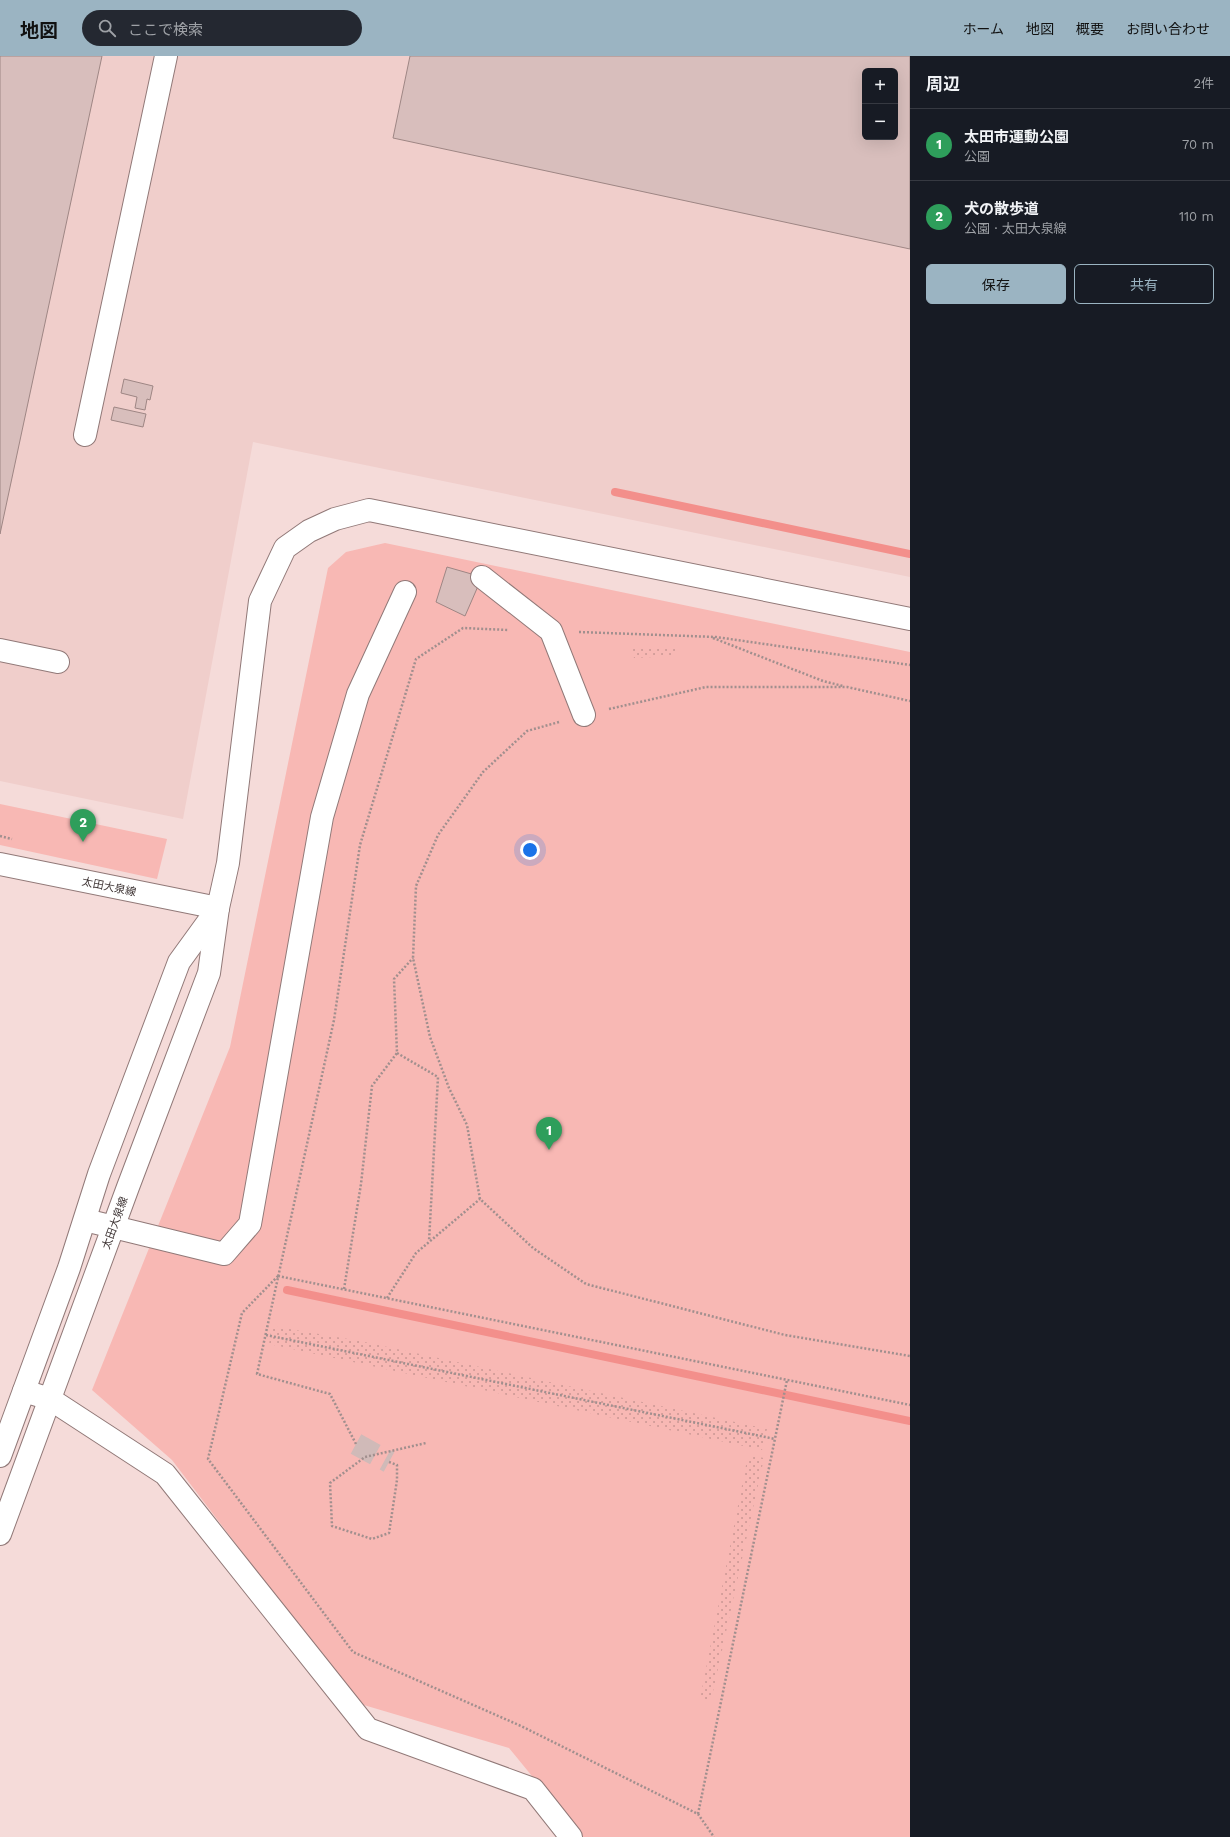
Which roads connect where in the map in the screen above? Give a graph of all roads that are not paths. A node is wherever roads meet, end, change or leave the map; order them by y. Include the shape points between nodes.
1 (166, 56) edge
2 (85, 435) dead end
3 (482, 577) dead end
4 (405, 592) dead end
5 (910, 619) edge
6 (0, 650) edge
7 (58, 662) dead end
8 (584, 715) road end
9 (0, 864) edge
10 (218, 908) junction
11 (84, 1220) junction
12 (114, 1227) junction
13 (24, 1391) junction
14 (50, 1399) junction
15 (0, 1456) edge
16 (0, 1534) edge
17 (571, 1837) edge

1 - 2 street
3 - 8 street via 551,631
4 - 12 street via 358,694 322,817 250,1224 224,1254
5 - 10 street via 370,510 335,519 309,531 285,548 260,601 228,863
6 - 7 street
9 - 10 street, 太田大泉線
10 - 11 street via 179,962
10 - 12 street, 太田大泉線 via 209,973
11 - 12 street
11 - 13 street
12 - 14 street, 太田大泉線
13 - 14 street
13 - 15 street
14 - 16 street, 太田大泉線
14 - 17 street via 165,1474 368,1729 533,1790

